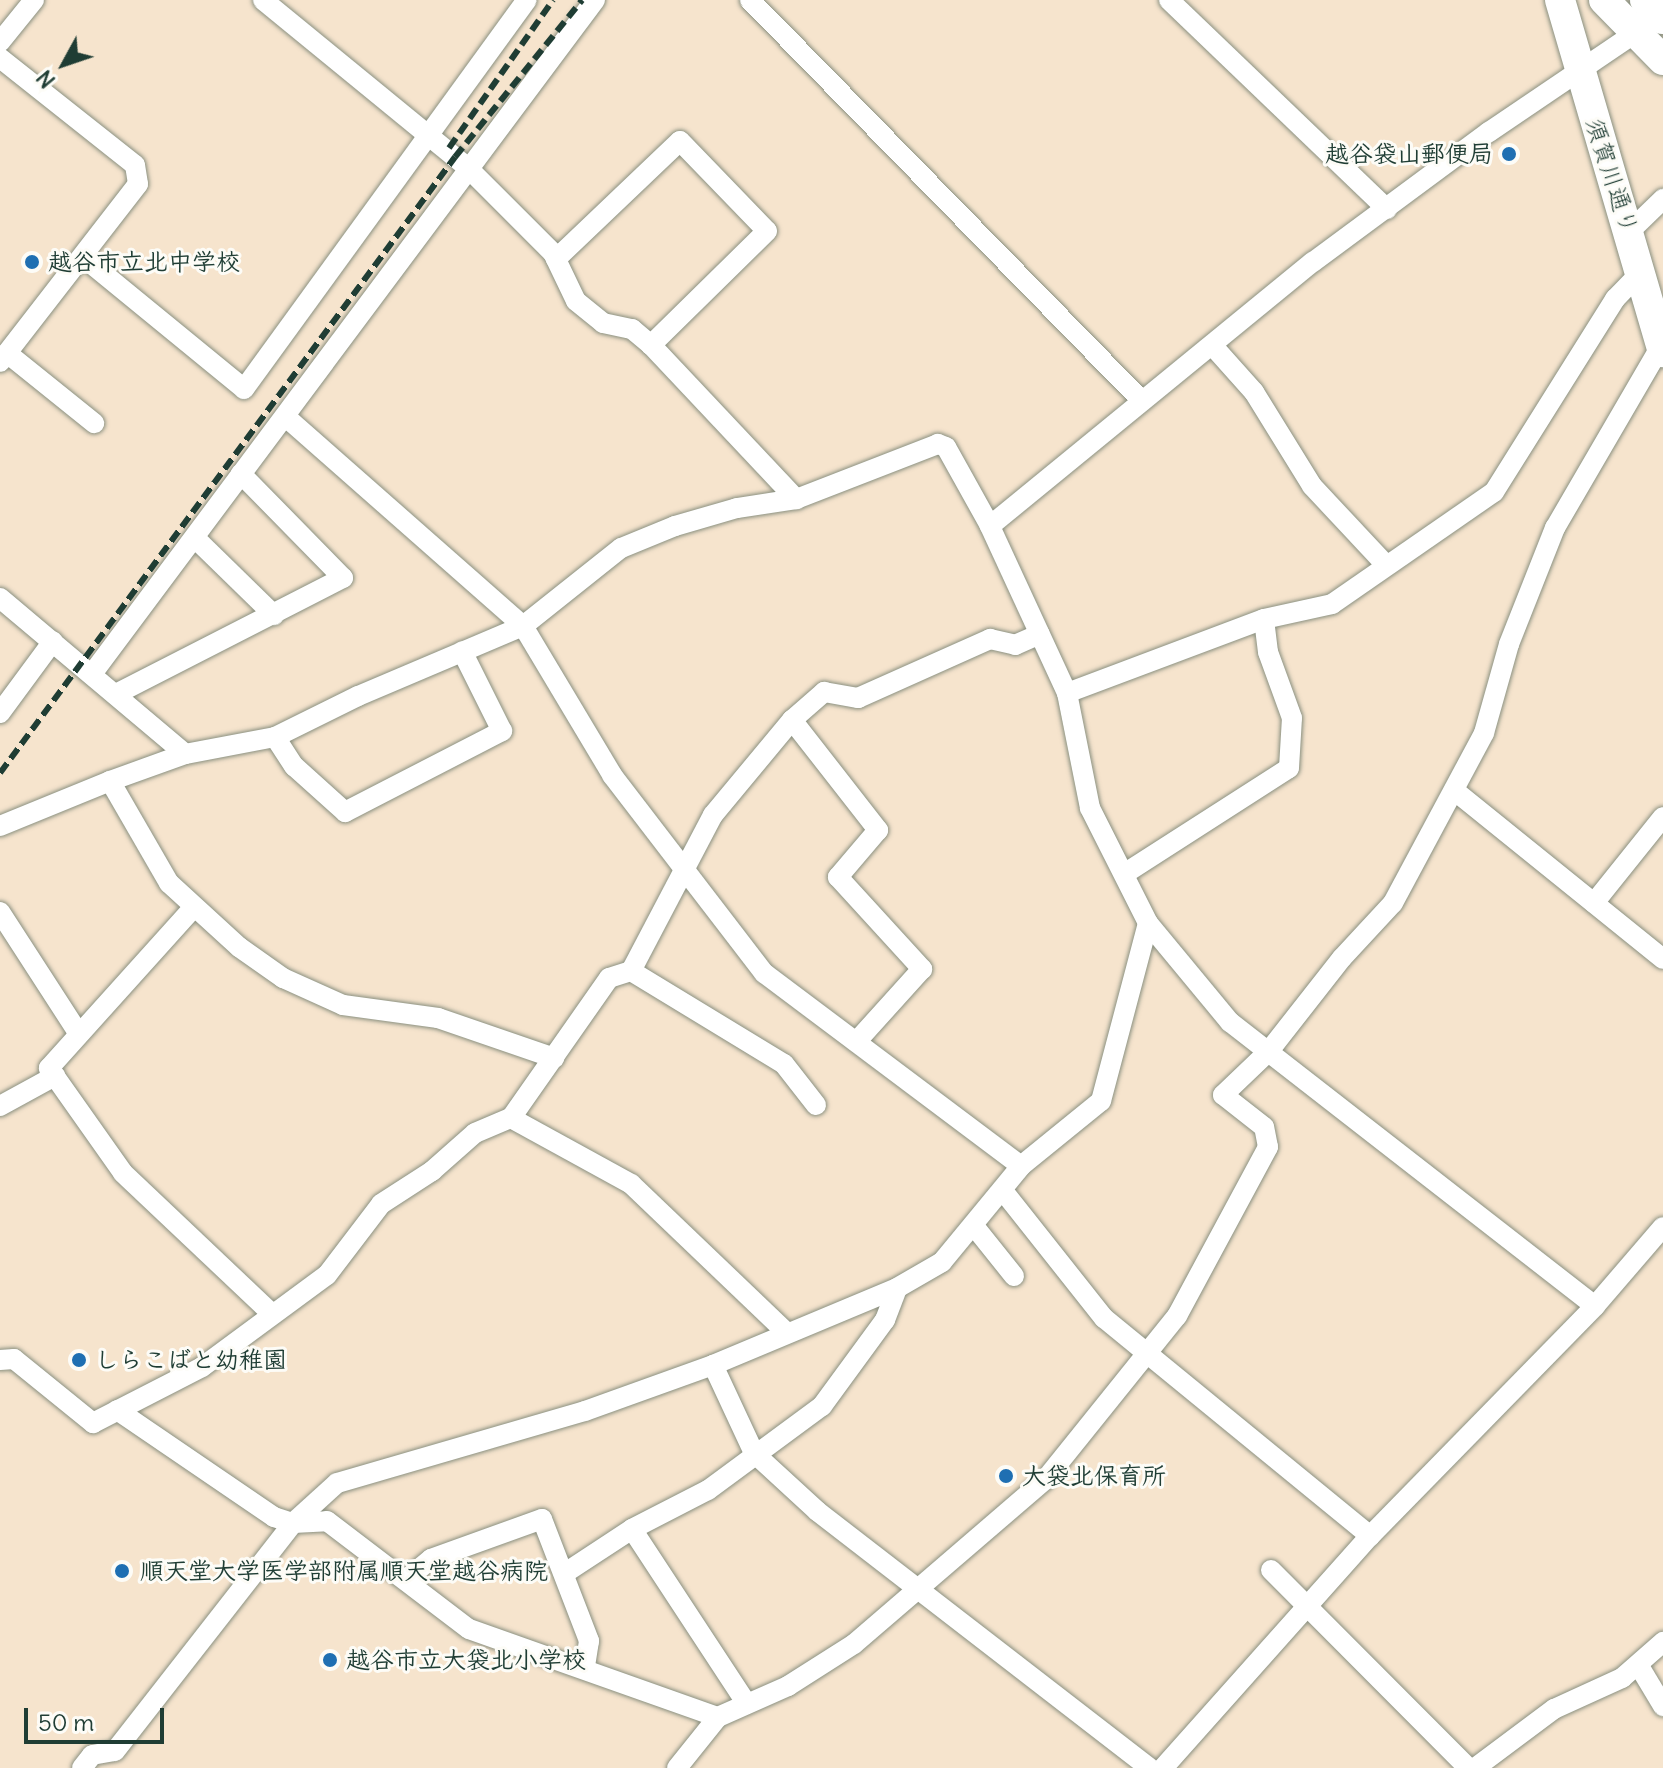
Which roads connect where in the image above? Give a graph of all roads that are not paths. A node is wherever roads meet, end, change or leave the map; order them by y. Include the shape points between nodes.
1 (34, 0) edge
2 (263, 0) edge
3 (527, 0) edge
4 (595, 0) edge
5 (750, 0) edge
6 (1169, 0) edge
7 (1560, 0) edge
8 (1604, 0) edge
9 (1653, 17) edge
10 (0, 42) edge
11 (0, 58) edge
12 (1663, 60) edge
13 (1578, 72) junction
14 (430, 136) junction
15 (468, 168) junction
16 (1663, 199) edge
17 (1387, 209) junction
18 (1631, 230) junction
19 (83, 257) junction
20 (556, 259) junction
21 (1641, 272) junction
22 (651, 345) junction
23 (1212, 345) junction
24 (1662, 349) edge
25 (4, 358) edge
26 (1141, 400) junction
27 (286, 417) junction
28 (94, 423) dead end
29 (241, 474) junction
30 (796, 499) junction
31 (990, 526) junction
32 (196, 539) junction
33 (1385, 564) junction
34 (0, 598) edge
35 (274, 615) junction
36 (1264, 619) junction
37 (523, 626) junction
38 (1040, 634) junction
39 (53, 641) junction
40 (462, 651) junction
41 (92, 674) junction
42 (1067, 693) junction
43 (116, 694) junction
44 (0, 713) edge
45 (792, 720) junction
46 (275, 737) junction
47 (185, 754) junction
48 (110, 781) junction
49 (1455, 791) junction
50 (1663, 817) edge
51 (0, 826) edge
52 (684, 871) junction
53 (1124, 874) junction
54 (1594, 903) junction
55 (194, 907) junction
56 (0, 912) edge
57 (1148, 923) junction
58 (1663, 959) edge
59 (631, 971) junction
60 (79, 1034) junction
61 (856, 1042) junction
62 (1269, 1051) junction
63 (554, 1058) junction
64 (55, 1076) junction
65 (816, 1105) dead end
66 (0, 1106) edge
67 (511, 1118) junction
68 (1021, 1166) junction
69 (1004, 1192) junction
70 (974, 1226) junction
71 (1663, 1227) edge
72 (1014, 1276) dead end
73 (897, 1288) junction
74 (1595, 1306) junction
75 (272, 1314) junction
76 (786, 1332) junction
77 (1150, 1355) junction
78 (0, 1360) edge
79 (713, 1365) junction
80 (117, 1410) junction
81 (754, 1453) junction
82 (293, 1523) junction
83 (632, 1529) junction
84 (1370, 1536) junction
85 (1271, 1570) dead end
86 (565, 1573) junction
87 (407, 1579) junction
88 (918, 1586) junction
89 (1309, 1604) junction
90 (1663, 1642) edge
91 (585, 1666) junction
92 (1639, 1666) junction
93 (747, 1704) junction
94 (1663, 1706) edge
95 (718, 1717) junction
96 (82, 1768) edge
97 (677, 1768) edge
98 (1149, 1768) edge
99 (1163, 1768) edge
100 (1468, 1768) edge
101 (1475, 1768) edge

1 - 10 street
2 - 14 street
3 - 14 street
4 - 15 street
5 - 26 street
6 - 17 street
7 - 13 street, 須賀川通り
8 - 9 street
9 - 12 street
9 - 13 street
11 - 19 street via 135,165 138,184
13 - 17 street
13 - 18 street, 須賀川通り
14 - 15 street
14 - 19 street via 244,389
15 - 20 street
15 - 27 street
16 - 18 street
17 - 23 street
18 - 21 street, 須賀川通り
19 - 25 street
20 - 22 street via 576,301 603,323 632,329
20 - 22 street via 680,141 767,231
21 - 24 street, 須賀川通り
21 - 33 street via 1615,299 1494,492
22 - 30 street
23 - 26 street
23 - 33 street via 1254,392 1312,486
24 - 49 street via 1555,528 1509,644 1484,733
25 - 28 street
26 - 31 street
27 - 29 street
27 - 37 street
29 - 32 street
29 - 35 street via 343,578
30 - 31 street via 938,444 946,447
30 - 37 street via 717,513 621,548
31 - 38 street
32 - 35 street
32 - 41 street
33 - 36 street via 1332,604
34 - 39 street
35 - 43 street
36 - 42 street
36 - 53 street via 1268,652 1292,718 1289,768
37 - 40 street
37 - 52 street via 612,775
38 - 42 street
38 - 45 street via 1015,645 990,639 858,698 824,692
39 - 41 street
39 - 44 street
40 - 46 street
40 - 46 street via 502,731 345,812 294,766
41 - 43 street
42 - 53 street via 1090,808
43 - 47 street
45 - 52 street via 713,815
45 - 61 street via 878,830 838,877 922,969
46 - 47 street
47 - 48 street
48 - 51 street
48 - 55 street via 169,883
49 - 54 street
49 - 62 street via 1393,903
50 - 54 street
52 - 59 street
52 - 61 street via 764,973
53 - 57 street
54 - 58 street
55 - 60 street
55 - 63 street via 239,947 310,994 343,1005 438,1018
56 - 60 street
57 - 62 street via 1230,1022
57 - 68 street via 1101,1101
59 - 63 street via 609,978
59 - 65 street via 784,1064
60 - 64 street via 49,1068
61 - 68 street
62 - 74 street
62 - 77 street via 1223,1095 1264,1127 1268,1147 1177,1316
63 - 67 street
64 - 66 street
64 - 75 street via 123,1173
67 - 75 street via 475,1133 432,1171 381,1204 327,1275
67 - 76 street via 631,1184
68 - 69 street
69 - 70 street
69 - 77 street via 1104,1318
70 - 72 street
70 - 73 street via 942,1262
71 - 74 street
73 - 76 street
73 - 81 street via 885,1320 822,1406
74 - 84 street
75 - 80 street via 202,1367
76 - 79 street
77 - 84 street
77 - 88 street via 1045,1480
78 - 80 street via 14,1359 93,1423
79 - 81 street
79 - 82 street via 585,1411 337,1483
80 - 82 street via 274,1517
81 - 83 street via 708,1490
81 - 88 street via 817,1511
82 - 87 street via 327,1521
82 - 96 street via 115,1751 92,1755
83 - 86 street
83 - 93 street
84 - 89 street
85 - 89 street
86 - 87 street via 542,1519 431,1559
86 - 91 street via 589,1641
87 - 91 street via 469,1629
88 - 93 street via 824,1665
88 - 98 street
89 - 99 street
89 - 100 street
90 - 92 street
91 - 95 street
92 - 94 street
92 - 101 street via 1554,1709
93 - 95 street
95 - 97 street

